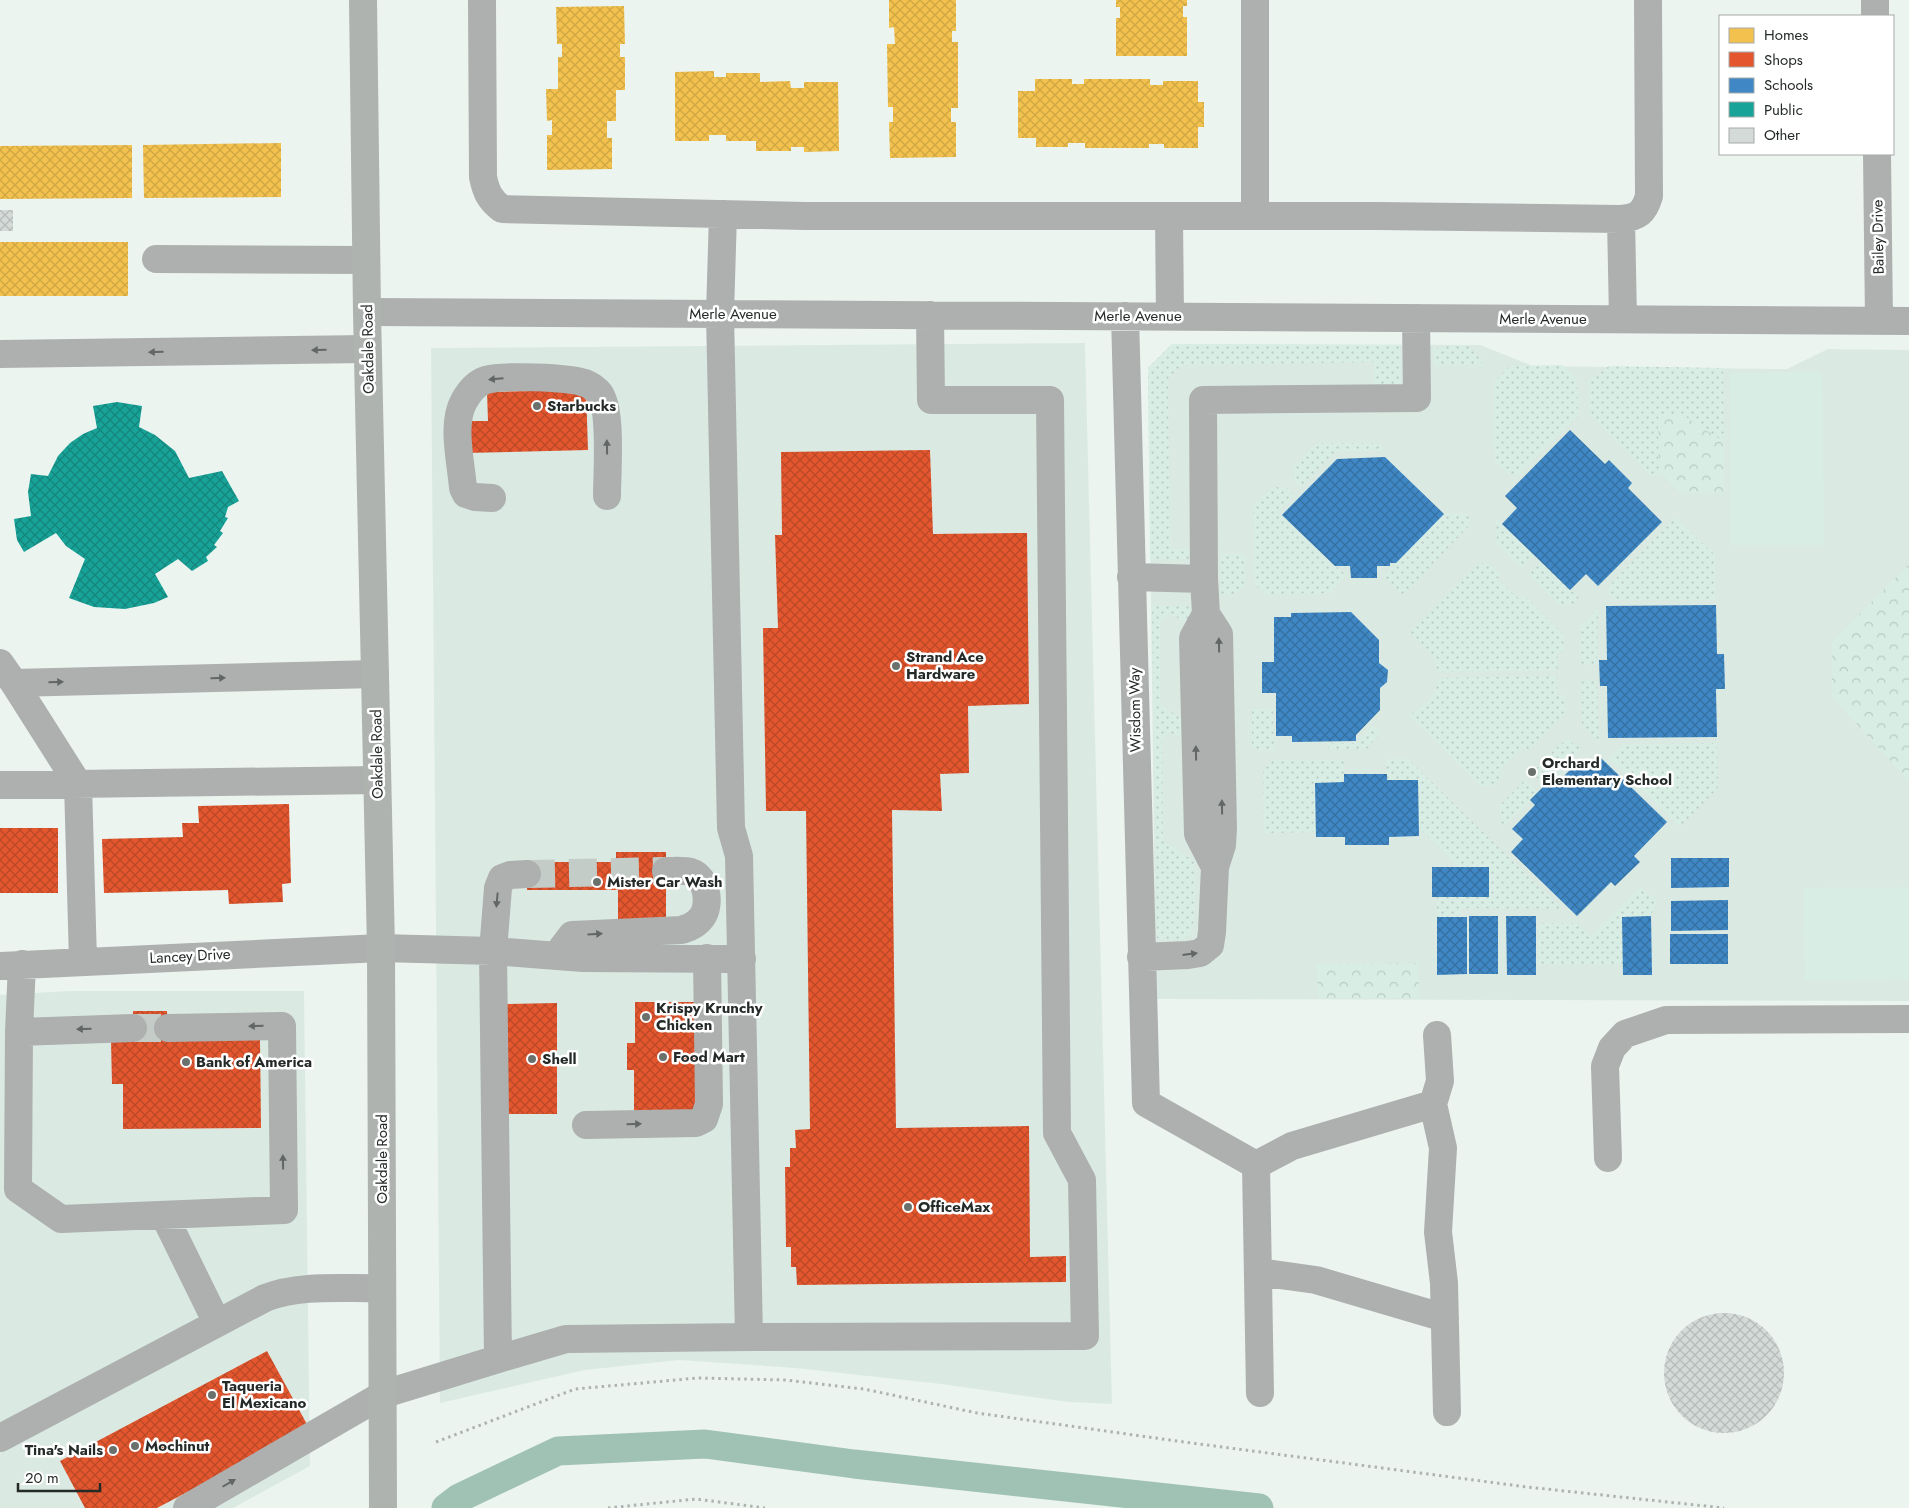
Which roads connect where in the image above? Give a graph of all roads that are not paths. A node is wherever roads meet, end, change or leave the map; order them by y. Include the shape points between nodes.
1 (363, 0) edge
2 (482, 0) edge
3 (1255, 0) edge
4 (1648, 0) edge
5 (1875, 0) edge
6 (1876, 15) edge
7 (1877, 155) edge
8 (723, 214) junction
9 (1169, 216) junction
10 (1255, 216) junction
11 (1621, 219) junction
12 (156, 260) dead end
13 (366, 260) junction
14 (367, 312) junction
15 (720, 314) junction
16 (930, 315) junction
17 (1124, 316) junction
18 (1170, 316) junction
19 (1416, 318) junction
20 (1624, 319) junction
21 (1879, 320) junction
22 (1909, 321) edge
23 (368, 350) junction
24 (0, 354) edge
25 (607, 496) dead end
26 (492, 498) dead end
27 (1132, 577) junction
28 (1204, 579) junction
29 (7, 673) edge
30 (375, 674) junction
31 (377, 780) junction
32 (78, 784) junction
33 (0, 785) edge
34 (666, 871) tunnel mouth
35 (527, 874) tunnel mouth
36 (381, 948) junction
37 (493, 951) junction
38 (556, 956) junction
39 (1141, 956) junction
40 (707, 958) junction
41 (742, 959) junction
42 (83, 961) junction
43 (11, 965) edge
44 (1909, 1019) edge
45 (133, 1028) tunnel mouth
46 (168, 1028) tunnel mouth
47 (19, 1032) junction
48 (1437, 1035) dead end
49 (1433, 1104) junction
50 (586, 1125) dead end
51 (1608, 1158) dead end
52 (1256, 1165) junction
53 (164, 1215) junction
54 (1258, 1272) junction
55 (382, 1288) junction
56 (1445, 1318) junction
57 (218, 1324) junction
58 (749, 1337) junction
59 (498, 1359) junction
60 (1260, 1393) dead end
61 (384, 1394) junction
62 (1447, 1412) dead end
63 (0, 1438) edge
64 (187, 1508) edge
65 (383, 1508) edge

1 - 13 main road, Oakdale Road
2 - 8 street via 483,177 491,200 502,209
3 - 10 street
4 - 11 street via 1649,196 1645,208 1636,217
5 - 6 street
7 - 21 street, Bailey Drive
8 - 9 street
8 - 15 street
9 - 10 street
9 - 18 street
10 - 11 street
11 - 20 street
12 - 13 street
13 - 14 main road, Oakdale Road
14 - 15 street, Merle Avenue
14 - 23 main road, Oakdale Road
15 - 16 street, Merle Avenue
15 - 41 street via 731,828 739,856
16 - 17 street, Merle Avenue
16 - 58 street via 931,400 1050,400 1057,1133 1082,1180 1085,1336
17 - 18 street, Merle Avenue
17 - 27 street, Wisdom Way
18 - 19 street, Merle Avenue
19 - 20 street, Merle Avenue
19 - 28 street via 1417,398 1203,400
20 - 21 street, Merle Avenue
21 - 22 street, Merle Avenue
23 -> 24 street
23 - 30 main road, Oakdale Road
25 -> 26 street via 606,418 599,393 586,383 568,378 495,378 477,385 469,394 463,403 458,428 463,488 466,494
27 - 28 street
27 - 39 street, Wisdom Way
39 -> 28 street via 1188,955 1200,953 1210,945 1215,868 1223,828 1219,634 1206,614
29 -> 30 street
29 - 32 street
30 - 31 main road, Oakdale Road
31 - 32 street
31 - 36 main road, Oakdale Road
32 - 33 street
32 - 42 street
38 -> 34 street via 572,935 682,930 694,925 703,915 706,903 706,890 701,879 691,872
35 -> 37 street via 502,878 498,888
36 - 37 street, Lancey Drive
36 - 42 street, Lancey Drive
36 - 55 main road, Oakdale Road
37 - 38 street, Lancey Drive
37 - 59 street
38 - 40 street, Lancey Drive
39 - 52 street, Wisdom Way via 1146,1103
40 - 41 street, Lancey Drive
50 -> 40 street via 696,1123 704,1119 710,1104
41 - 58 street
42 - 43 street, Lancey Drive
43 - 47 street
44 - 51 street via 1666,1020 1625,1034 1612,1048 1605,1066
45 -> 47 street
53 -> 46 street via 284,1210 282,1026
47 - 53 street via 18,1189 61,1219
48 - 49 street via 1440,1080
49 - 52 street via 1292,1146
49 - 56 street via 1443,1148 1438,1232
52 - 54 street
53 - 57 street
54 - 56 street via 1316,1280
54 - 60 street
55 - 57 street via 282,1292
55 - 61 main road, Oakdale Road
56 - 62 street
57 - 63 street
58 - 59 street via 566,1339
59 - 61 street
64 -> 61 street
61 - 65 main road, Oakdale Road

